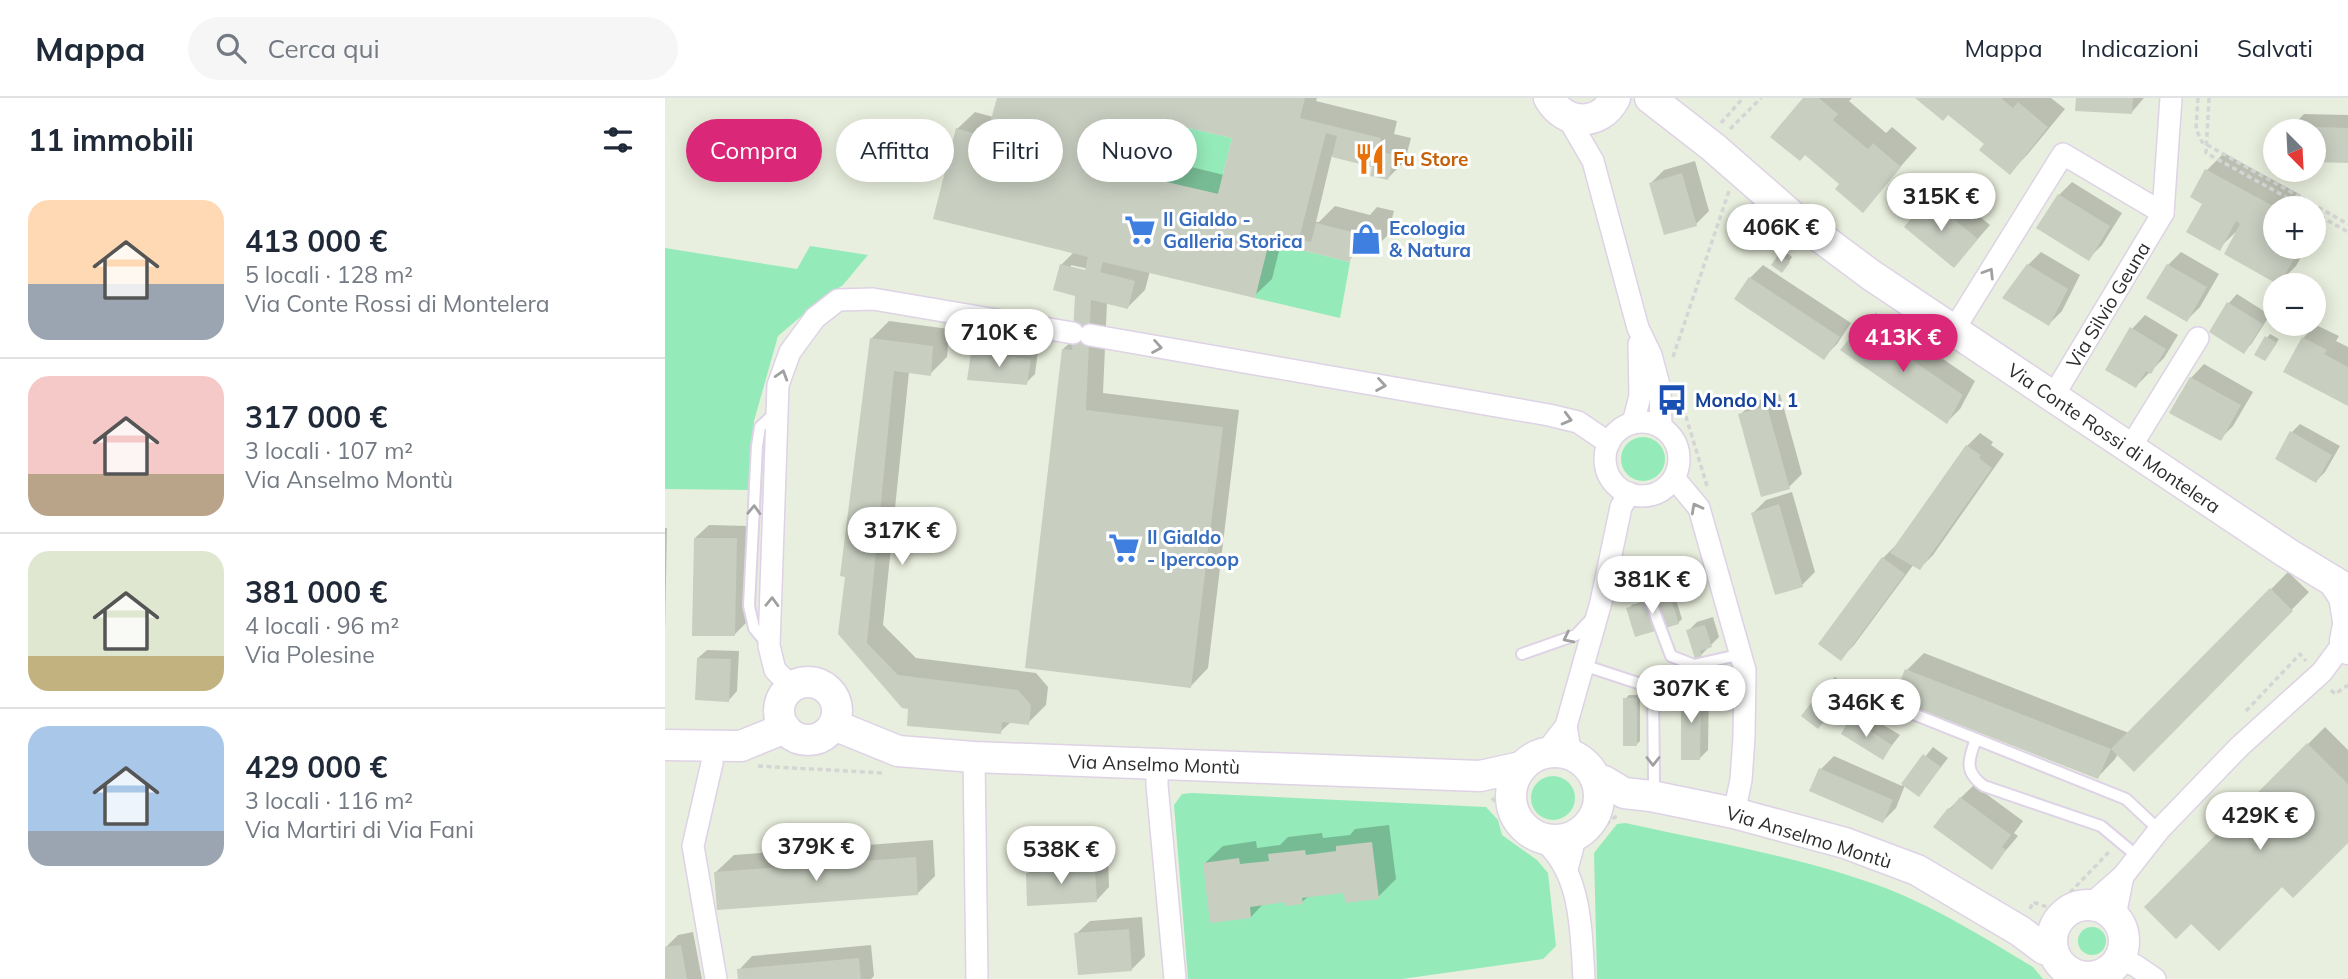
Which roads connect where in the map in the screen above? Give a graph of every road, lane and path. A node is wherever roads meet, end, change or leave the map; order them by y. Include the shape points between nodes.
1 (1743, 98) edge
2 (1761, 98) edge
3 (2171, 98) edge
4 (2199, 98) edge
5 (2209, 98) edge
6 (1658, 104) edge
7 (1559, 108) edge
8 (1608, 108) edge
9 (1715, 129) dead end
10 (1729, 130) dead end
11 (2206, 144) junction
12 (1593, 160) junction
13 (1737, 170) junction
14 (2284, 196) edge
15 (2163, 213) junction
16 (2326, 219) edge
17 (2348, 224) edge
18 (2348, 232) edge
19 (1638, 328) junction
20 (1953, 331) junction
21 (2198, 338) dead end
22 (1666, 348) dead end
23 (2052, 398) junction
24 (1681, 399) dead end
25 (1633, 423) junction
26 (1661, 427) junction
27 (1609, 443) junction
28 (2130, 448) junction
29 (1674, 478) junction
30 (1708, 488) dead end
31 (1629, 493) junction
32 (1608, 560) junction
33 (2341, 586) edge
34 (1601, 602) junction
35 (2347, 640) edge
36 (1522, 654) dead end
37 (1742, 654) junction
38 (1583, 665) junction
39 (792, 687) junction
40 (1653, 688) junction
41 (1745, 691) junction
42 (1886, 703) dead end
43 (834, 725) junction
44 (785, 728) junction
45 (1976, 739) junction
46 (665, 745) edge
47 (713, 747) junction
48 (1551, 750) junction
49 (974, 757) junction
50 (1157, 764) junction
51 (1480, 776) junction
52 (1511, 800) junction
53 (1624, 804) junction
54 (1734, 813) junction
55 (2159, 830) junction
56 (1540, 838) junction
57 (1583, 841) junction
58 (2137, 856) junction
59 (1567, 869) junction
60 (2103, 910) junction
61 (2055, 937) junction
62 (2097, 974) edge
63 (716, 979) edge
64 (977, 979) edge
65 (1175, 979) edge
66 (1584, 979) edge
67 (2155, 979) edge

1 - 9 path
2 - 10 path
3 - 15 street, Via Silvio Geuna
4 - 11 path via 2196,129
5 - 11 path
6 - 8 street, Via Conte Rossi di Montelera
6 - 13 street, Via Conte Rossi di Montelera
7 - 8 street, Via Conte Rossi di Montelera via 1586,120
7 - 12 street
8 - 12 street
11 - 14 path via 2206,153
11 - 17 path
12 - 19 street
13 - 20 street, Via Conte Rossi di Montelera via 1871,275
13 - 22 path via 1670,361
20 -> 15 street via 2063,153
15 - 23 street, Via Silvio Geuna
16 - 18 path
19 - 25 street via 1640,396
19 - 26 street via 1660,389
20 - 23 street, Via Conte Rossi di Montelera
21 - 28 street
23 - 28 street, Via Conte Rossi di Montelera
24 - 30 path
25 - 26 street
25 - 27 street
26 - 29 street via 1679,455
27 - 31 street via 1606,455 1611,478
39 -> 27 street via 775,670 769,646 778,384 789,352 815,318 838,300 873,299 1549,415 1578,422
28 - 33 street, Via Conte Rossi di Montelera
29 - 31 street via 1659,492
37 -> 29 street via 1699,509
31 - 32 street
32 - 34 street
32 - 37 lane via 1639,571 1671,656 1694,665
33 - 35 street, Via Conte Rossi di Montelera
34 -> 36 lane via 1576,635
34 - 38 street
35 - 55 street via 2322,672 2239,747
37 - 41 street
38 - 40 lane
38 - 48 street
39 - 43 street via 811,682 828,690 837,706
39 - 44 street via 779,710
40 - 41 lane
40 -> 53 lane via 1654,781
41 - 54 street via 1741,780
42 - 45 lane
43 - 44 street via 810,740
43 - 49 street, Via Anselmo Montù via 898,751
44 - 47 street via 741,746
45 - 55 lane via 2126,799
45 - 58 lane via 1969,763 1974,779 2101,826
46 - 47 street
47 - 63 street via 693,846
48 - 51 street, Via Anselmo Montù via 1494,775
48 - 52 street via 1515,777
48 - 53 street, Via Anselmo Montù via 1582,760
49 - 50 street, Via Anselmo Montù
49 - 64 street
50 - 51 street, Via Anselmo Montù
50 - 65 street
51 - 52 street
52 - 56 street via 1523,827
53 - 54 street, Via Anselmo Montù
53 - 57 path
53 - 57 street via 1592,822
54 - 61 street, Via Anselmo Montù via 1846,843 1917,870 2020,930
55 - 58 street
56 - 57 street
56 - 59 street
57 - 59 street
58 - 60 street
59 - 66 street via 1579,911
60 - 61 street via 2071,909
60 - 62 street via 2124,933 2125,942
61 - 62 street via 2060,965
62 - 67 street via 2136,965

